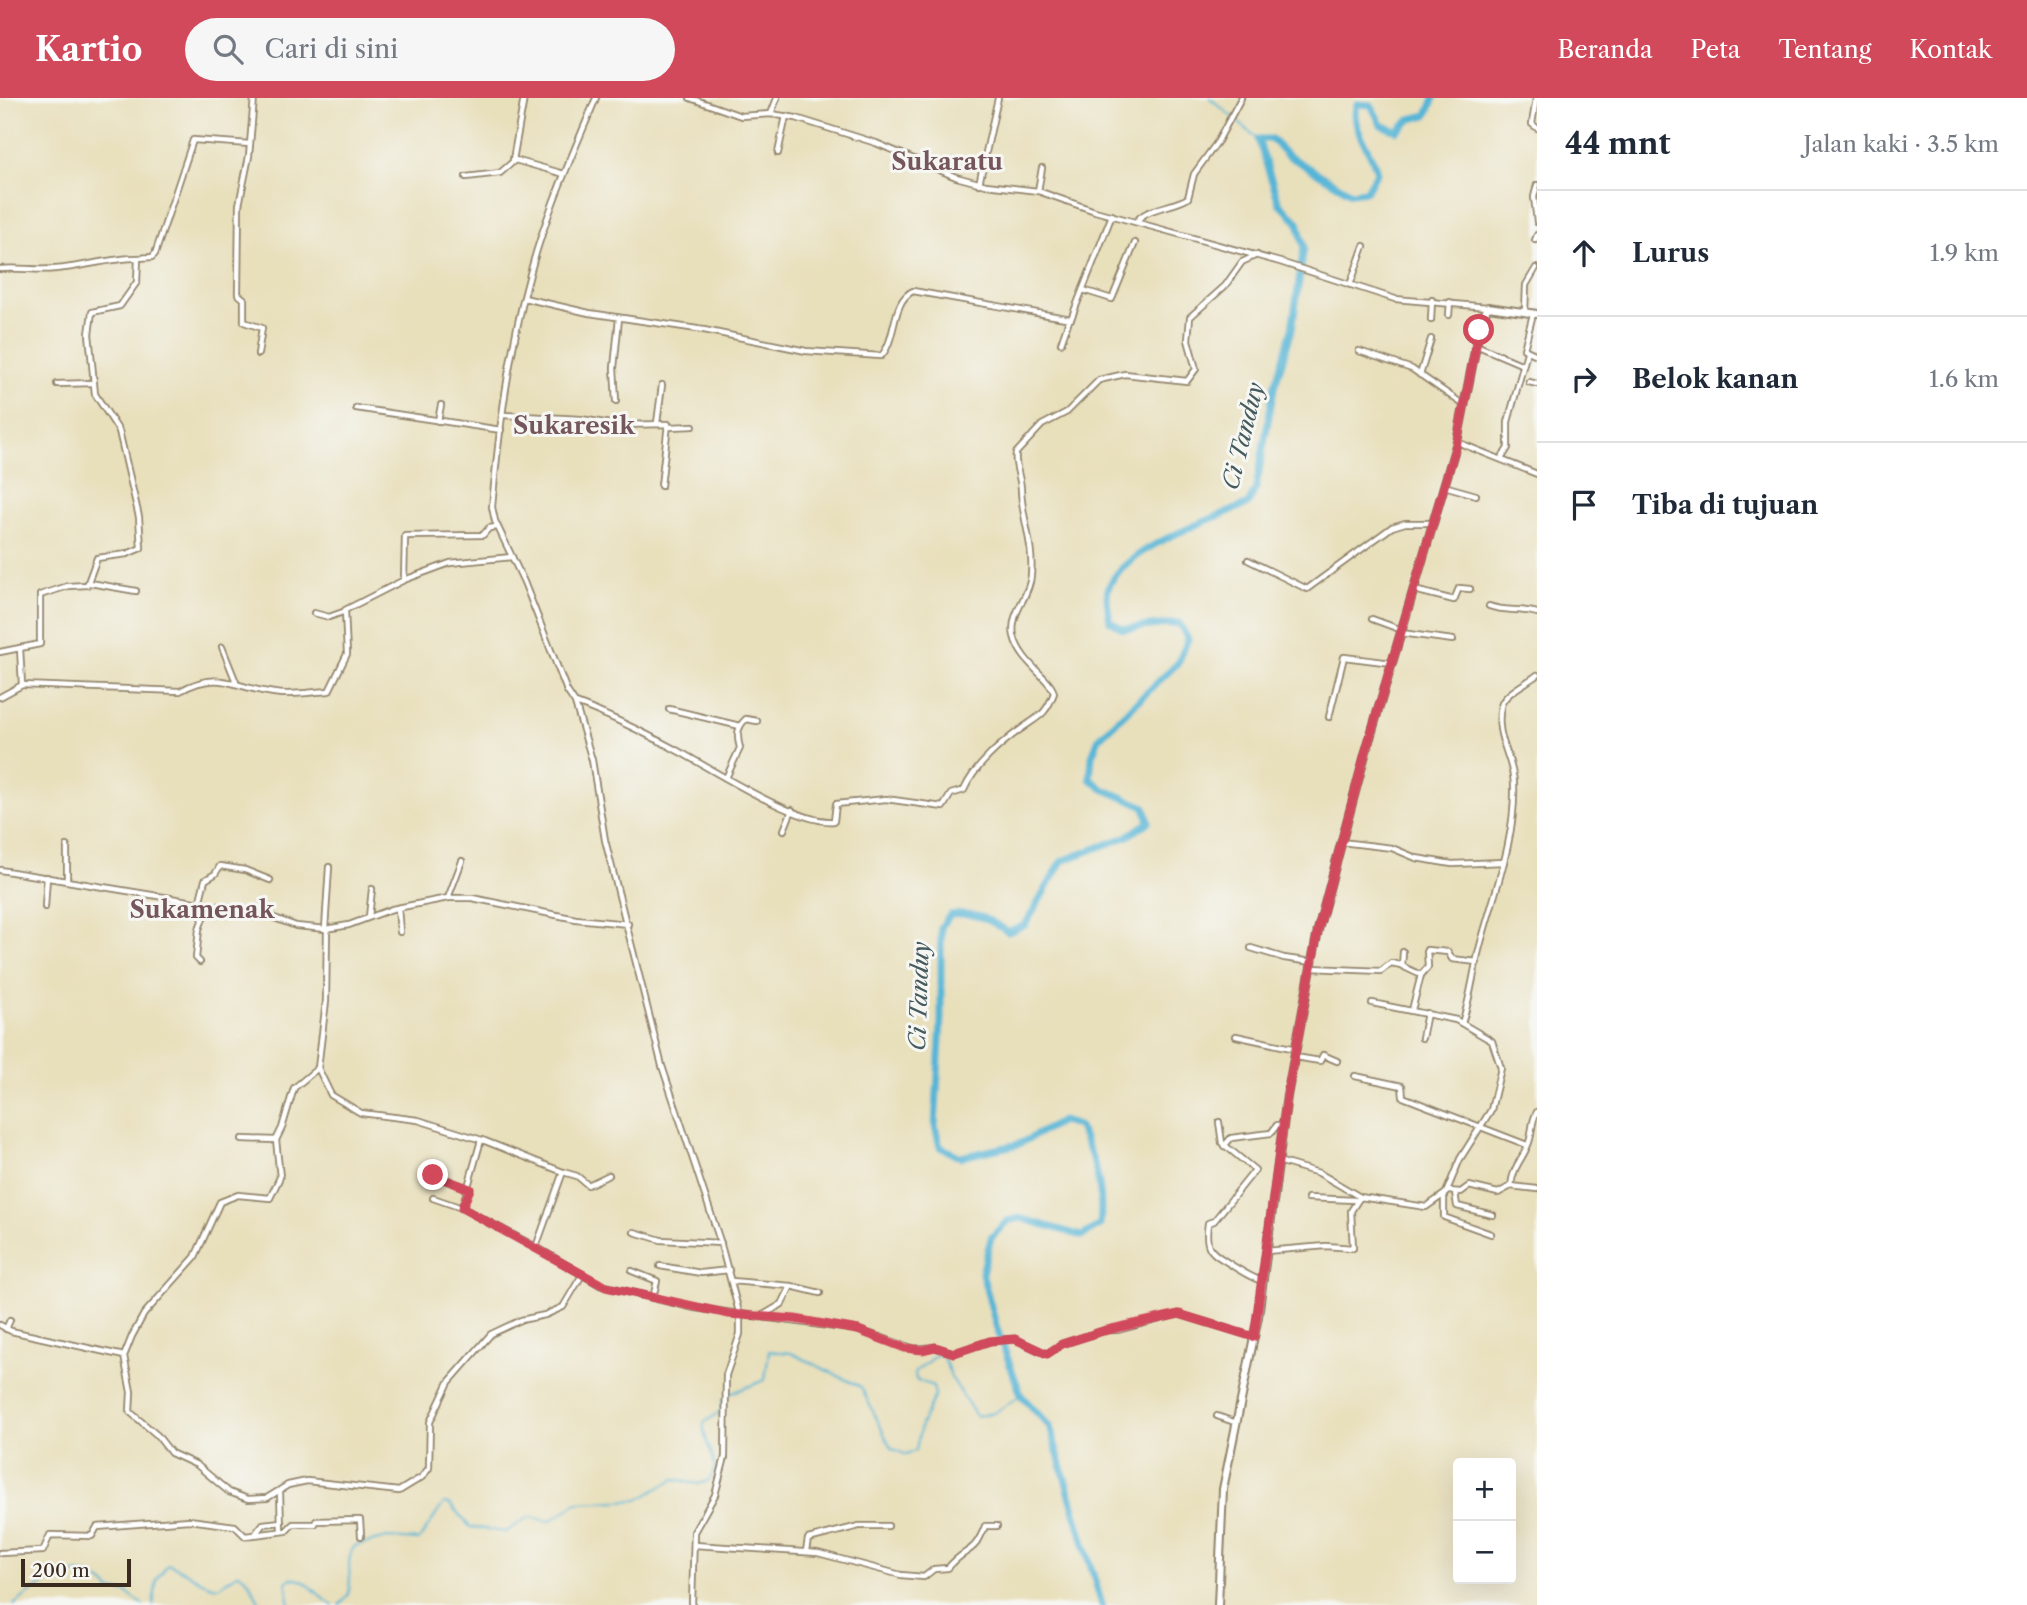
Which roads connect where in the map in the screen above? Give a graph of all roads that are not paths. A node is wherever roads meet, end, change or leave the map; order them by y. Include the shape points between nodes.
1 (254, 98) edge
2 (524, 98) edge
3 (596, 98) edge
4 (690, 98) edge
5 (777, 98) edge
6 (998, 98) edge
7 (1241, 98) edge
8 (1536, 98) edge
9 (771, 114) junction
10 (786, 116) junction
11 (1537, 128) edge
12 (250, 144) junction
13 (778, 153) dead end
14 (513, 160) junction
15 (1042, 167) dead end
16 (565, 174) junction
17 (467, 177) dead end
18 (979, 184) junction
19 (1537, 185) edge
20 (1038, 191) junction
21 (1112, 215) junction
22 (1136, 222) junction
23 (1537, 222) edge
24 (1135, 243) dead end
25 (1364, 246) dead end
26 (1257, 255) junction
27 (138, 258) junction
28 (1536, 268) edge
29 (0, 269) edge
30 (1350, 285) junction
31 (1083, 290) junction
32 (524, 298) junction
33 (1432, 300) junction
34 (1450, 301) junction
35 (1488, 307) junction
36 (1531, 313) edge
37 (1449, 315) dead end
38 (620, 318) junction
39 (1069, 320) junction
40 (1431, 320) dead end
41 (1431, 339) dead end
42 (1061, 344) dead end
43 (1476, 345) junction
44 (1359, 351) dead end
45 (1527, 352) junction
46 (258, 354) dead end
47 (1537, 355) edge
48 (1524, 365) junction
49 (1420, 375) junction
50 (1529, 382) dead end
51 (94, 383) junction
52 (58, 384) dead end
53 (1537, 384) edge
54 (662, 385) dead end
55 (616, 401) dead end
56 (441, 405) dead end
57 (1464, 405) junction
58 (356, 408) dead end
59 (503, 415) junction
60 (438, 421) junction
61 (657, 424) junction
62 (693, 426) dead end
63 (670, 427) junction
64 (501, 430) junction
65 (1457, 442) junction
66 (1501, 459) junction
67 (1537, 474) edge
68 (660, 486) dead end
69 (1444, 486) junction
70 (1476, 495) dead end
71 (1433, 523) junction
72 (498, 527) junction
73 (512, 557) junction
74 (1248, 560) dead end
75 (404, 580) junction
76 (90, 583) junction
77 (1470, 589) dead end
78 (1414, 590) junction
79 (136, 591) dead end
80 (1489, 606) dead end
81 (344, 611) junction
82 (314, 613) dead end
83 (1537, 613) edge
84 (1371, 619) dead end
85 (1402, 631) junction
86 (1453, 640) dead end
87 (222, 647) dead end
88 (20, 648) junction
89 (0, 652) edge
90 (1392, 663) junction
91 (1537, 675) edge
92 (236, 683) junction
93 (22, 685) junction
94 (0, 697) edge
95 (575, 703) junction
96 (669, 709) dead end
97 (1329, 717) dead end
98 (757, 721) dead end
99 (740, 726) junction
100 (726, 778) junction
101 (792, 810) junction
102 (784, 830) dead end
103 (1340, 842) junction
104 (67, 846) dead end
105 (462, 860) dead end
106 (1504, 862) junction
107 (329, 867) dead end
108 (0, 870) edge
109 (47, 877) junction
110 (67, 880) junction
111 (270, 880) dead end
112 (372, 889) dead end
113 (448, 898) junction
114 (199, 904) junction
115 (208, 905) junction
116 (45, 906) dead end
117 (398, 908) junction
118 (369, 918) junction
119 (628, 924) junction
120 (326, 929) junction
121 (400, 932) dead end
122 (1251, 948) dead end
123 (1403, 952) dead end
124 (200, 962) dead end
125 (1477, 962) junction
126 (1312, 965) junction
127 (1401, 965) junction
128 (1421, 975) junction
129 (1372, 1003) dead end
130 (1412, 1010) junction
131 (1427, 1013) junction
132 (1462, 1023) junction
133 (1236, 1035) dead end
134 (1422, 1038) dead end
135 (1297, 1049) junction
136 (1295, 1057) junction
137 (1337, 1061) dead end
138 (318, 1068) junction
139 (1355, 1076) dead end
140 (1537, 1112) edge
141 (1219, 1122) dead end
142 (1283, 1125) junction
143 (1480, 1130) junction
144 (242, 1139) dead end
145 (276, 1140) junction
146 (481, 1140) junction
147 (1223, 1145) junction
148 (1527, 1146) junction
149 (1278, 1161) junction
150 (563, 1172) junction
151 (433, 1175) dead end
152 (609, 1175) dead end
153 (1511, 1186) junction
154 (470, 1189) junction
155 (1537, 1189) edge
156 (1455, 1192) junction
157 (1446, 1194) junction
158 (432, 1198) dead end
159 (1308, 1198) dead end
160 (1357, 1199) junction
161 (462, 1208) junction
162 (1493, 1214) dead end
163 (634, 1232) dead end
164 (1491, 1234) dead end
165 (721, 1242) junction
166 (537, 1247) junction
167 (1266, 1251) junction
168 (660, 1266) dead end
169 (729, 1270) junction
170 (632, 1271) dead end
171 (582, 1275) junction
172 (732, 1281) junction
173 (1262, 1281) junction
174 (791, 1286) junction
175 (820, 1293) dead end
176 (653, 1298) junction
177 (740, 1316) junction
178 (759, 1318) junction
179 (10, 1320) dead end
180 (2, 1327) edge
181 (1254, 1337) junction
182 (124, 1356) junction
183 (1217, 1416) dead end
184 (1237, 1423) junction
185 (280, 1491) junction
186 (281, 1522) junction
187 (997, 1526) dead end
188 (888, 1527) dead end
189 (281, 1531) junction
190 (256, 1534) junction
191 (361, 1536) dead end
192 (694, 1545) junction
193 (806, 1552) junction
194 (0, 1553) edge
195 (692, 1605) edge
196 (1218, 1605) edge

1 - 12 street
2 - 14 street
3 - 16 street
4 - 9 street via 741,116
5 - 9 street
6 - 18 street
7 - 22 street via 1219,141 1194,174 1188,198 1144,212
8 - 11 street via 1532,124
9 - 10 street
10 - 13 street
10 - 18 street via 876,143
12 - 27 street via 193,140 155,254
12 - 46 street via 238,215 238,294 244,298 244,322 262,328
14 - 16 street
14 - 17 street via 500,173
15 - 20 street
16 - 32 street
18 - 20 street
19 - 23 street
20 - 21 street
21 - 22 street
21 - 31 street
22 - 26 street
24 - 31 street via 1112,299
25 - 30 street
26 - 30 street
26 - 101 street via 1240,263 1225,286 1191,315 1188,340 1196,369 1187,381 1125,374 1099,380 1067,412 1042,425 1016,453 1021,509 1032,544 1031,578 1013,628 1026,662 1052,688 1042,715 980,764 962,792 951,794 941,808 886,799 837,804 835,820 829,822
27 - 29 street via 56,269
27 - 51 street via 137,282 120,306 92,312 89,334
28 - 36 street via 1526,285
30 - 33 street via 1401,300
31 - 39 street
32 - 38 street
32 - 59 street
33 - 34 street
33 - 40 street
34 - 35 street
34 - 37 street
35 - 36 main road
35 - 43 main road
36 - 45 street
38 - 39 street via 806,351 868,357 884,353 904,299 913,291
38 - 55 street via 614,368
39 - 42 street
41 - 49 street
43 - 48 street
43 - 57 main road
44 - 49 street
45 - 47 street
45 - 48 street
48 - 66 street via 1508,422 1508,447
49 - 57 street
50 - 53 street
51 - 52 street
51 - 76 street via 95,395 120,433 139,517 141,548 97,558
54 - 61 street
56 - 60 street
57 - 65 main road
58 - 60 street
59 - 61 street
59 - 64 street
60 - 64 street
61 - 63 street
62 - 63 street
63 - 68 street
64 - 72 street via 492,508
65 - 66 street
65 - 69 main road
66 - 67 street
69 - 70 street
69 - 71 main road
71 - 74 street via 1392,527 1307,589
71 - 78 main road
72 - 73 street
72 - 75 street via 483,535 405,536
73 - 75 street via 450,563
73 - 95 street
75 - 81 street
76 - 79 street
76 - 88 street via 40,595 40,644
77 - 78 street via 1460,588 1454,600
78 - 85 main road
80 - 83 street via 1505,612 1518,608
81 - 82 street via 329,617
81 - 92 street via 347,654 329,691 281,694
84 - 85 street
85 - 86 street
85 - 90 main road
87 - 92 street
88 - 89 street
88 - 93 street
90 - 97 street via 1344,657
90 - 103 main road
91 - 106 street via 1501,704 1499,734 1514,785
92 - 93 street via 221,678 180,691
93 - 94 street
95 - 100 street
95 - 119 street
96 - 99 street
98 - 99 street via 746,719
99 - 100 street via 736,738 740,748
100 - 101 street
101 - 102 street
103 - 106 street via 1392,848 1452,864
103 - 126 main road
104 - 110 street
105 - 113 street
106 - 125 street
107 - 120 street
108 - 109 street
109 - 110 street
109 - 116 street
110 - 114 street
111 - 114 street via 220,866 205,880
112 - 118 street
113 - 117 street
113 - 119 street via 494,900 576,919
114 - 115 street
115 - 120 street
115 - 124 street via 197,939
117 - 118 street
117 - 121 street
118 - 120 street
119 - 165 street via 662,1066
120 - 138 street via 326,1001
122 - 126 street
123 - 127 street
125 - 128 street via 1450,959 1448,952 1429,950 1428,967
125 - 132 street
126 - 127 street via 1382,971 1391,963
126 - 135 main road
127 - 128 street
128 - 130 street
129 - 130 street
130 - 131 street
131 - 132 street
131 - 134 street
132 - 143 street via 1492,1041 1501,1068
133 - 135 street
135 - 136 main road
136 - 137 street via 1320,1060 1323,1055
136 - 142 main road
138 - 145 street via 293,1088
138 - 146 street via 331,1095 360,1113 418,1120
139 - 143 street via 1402,1086 1404,1097
140 - 148 street
141 - 147 street
142 - 147 street via 1271,1133 1232,1137
142 - 149 main road
143 - 148 street via 1488,1128
143 - 157 street via 1460,1159
144 - 145 street
145 - 182 street via 280,1177 271,1198 238,1195 220,1202 195,1257 144,1314
146 - 150 street
146 - 154 street
147 - 173 street via 1255,1170 1209,1223 1209,1248 1240,1273
148 - 153 street via 1513,1168
149 - 160 street via 1319,1173
149 - 167 main road
150 - 152 street via 588,1185
150 - 166 street
151 - 154 street
153 - 155 street
153 - 156 street via 1498,1193 1469,1186
154 - 161 street
156 - 157 street
156 - 162 street via 1457,1206
157 - 160 street via 1426,1207
157 - 164 street via 1444,1217 1460,1219
158 - 161 street
159 - 160 street
160 - 167 street via 1350,1211 1353,1248
161 - 166 street
163 - 165 street via 662,1240
165 - 169 street
166 - 171 street
167 - 173 main road
168 - 169 street via 701,1273
169 - 172 street
170 - 176 street via 657,1281
171 - 176 street via 606,1287
171 - 185 street via 563,1307 491,1334 449,1382 430,1422 430,1465 422,1477 396,1492 316,1481 288,1485
172 - 174 street
172 - 177 street
173 - 181 main road
174 - 175 street
174 - 178 street via 782,1304
176 - 177 street
177 - 178 street
177 - 192 street via 740,1334 726,1375 726,1447 718,1488 695,1529
178 - 181 street via 858,1330 905,1348 935,1347 949,1353 1015,1339 1047,1354 1062,1344 1103,1331 1179,1314
179 - 180 street
180 - 182 street
181 - 184 main road
182 - 185 street via 130,1412 169,1451 197,1465 241,1498 261,1500
183 - 184 street
184 - 196 main road via 1223,1489
185 - 186 street
186 - 189 street
186 - 190 street via 263,1524
187 - 193 street via 985,1526 976,1548 960,1555 948,1568 934,1569 925,1577
188 - 193 street via 859,1526 808,1539
189 - 190 street
189 - 191 street via 293,1524 360,1520
190 - 194 street via 245,1536 235,1526 187,1520 97,1527 92,1536 50,1535 44,1550
192 - 193 street
192 - 195 street

